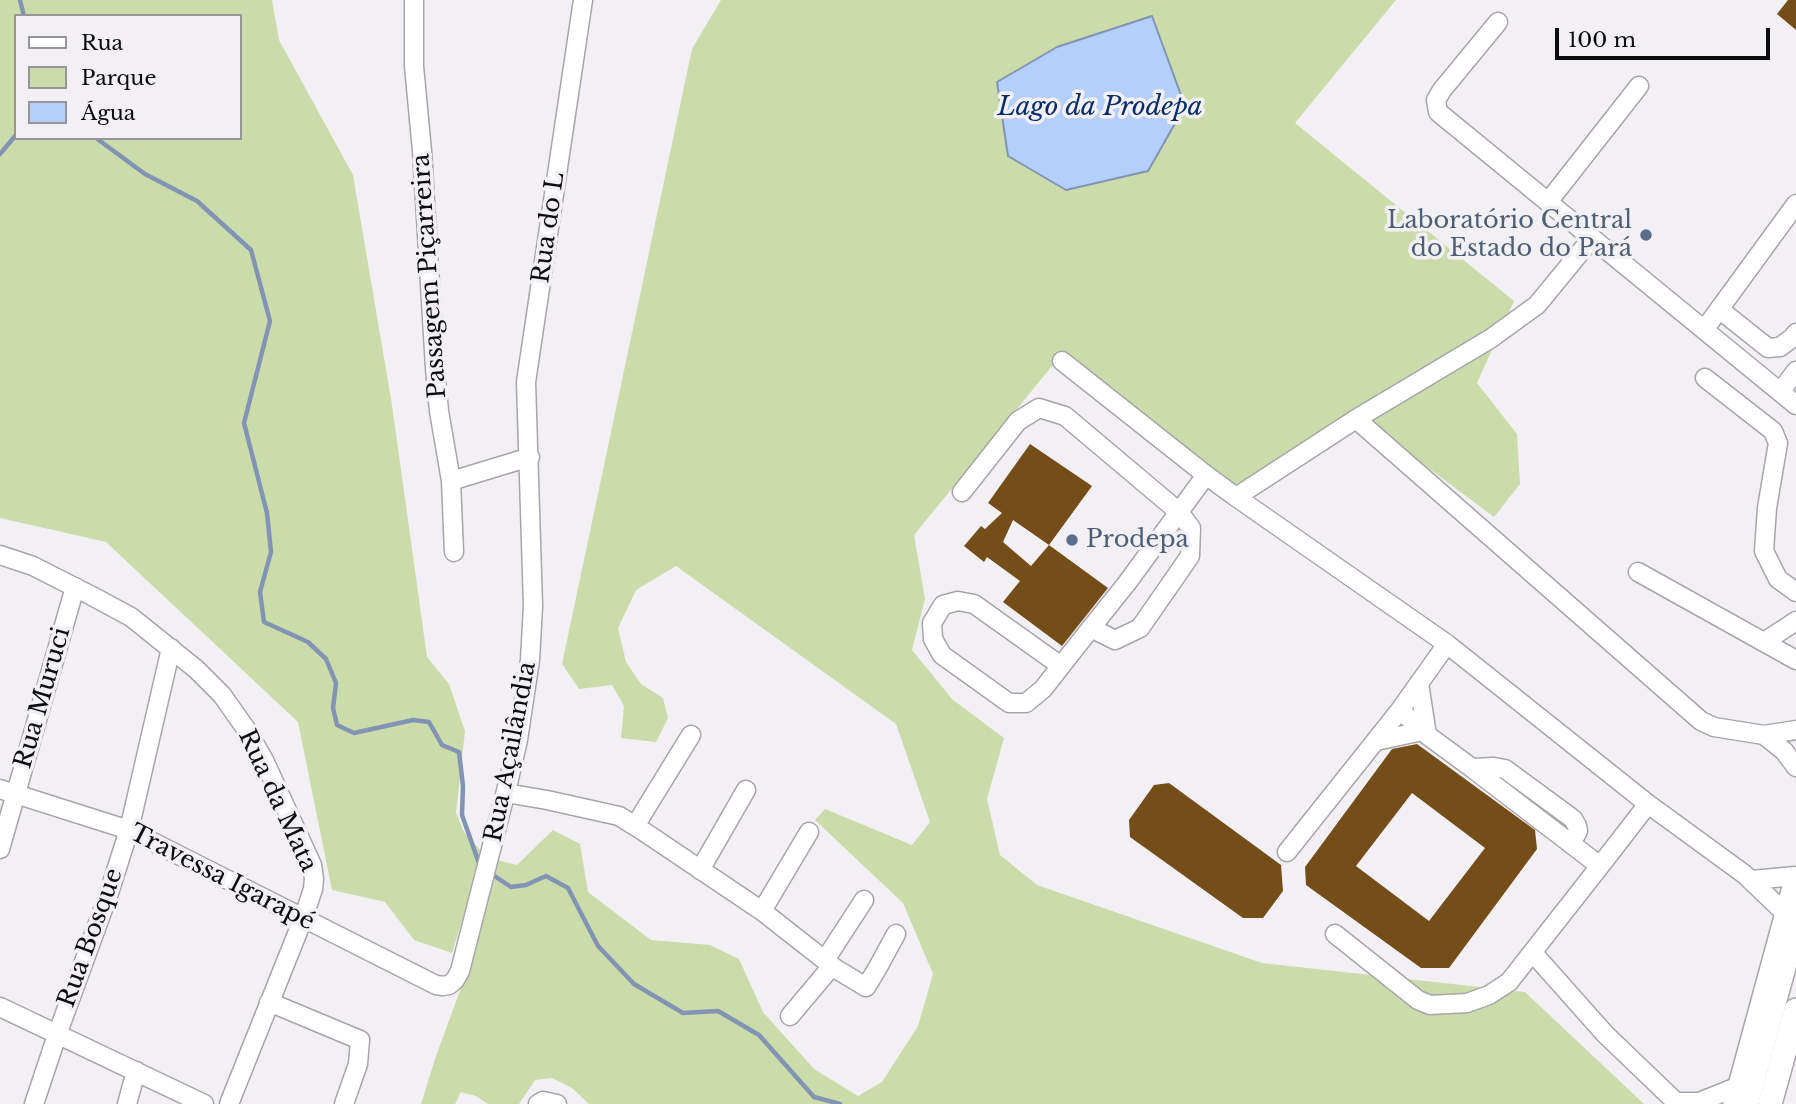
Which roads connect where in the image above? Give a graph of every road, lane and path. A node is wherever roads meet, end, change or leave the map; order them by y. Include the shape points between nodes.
1 (414, 0) edge
2 (583, 0) edge
3 (1498, 22) dead end
4 (1639, 86) dead end
5 (1548, 202) junction
6 (1794, 211) edge
7 (1592, 238) junction
8 (1719, 309) junction
9 (1703, 330) junction
10 (1796, 333) edge
11 (1062, 361) dead end
12 (1796, 370) edge
13 (1705, 378) dead end
14 (1780, 392) junction
15 (1796, 405) edge
16 (1356, 419) junction
17 (530, 457) junction
18 (1206, 475) junction
19 (451, 481) junction
20 (962, 492) dead end
21 (1236, 497) junction
22 (1179, 512) junction
23 (454, 552) dead end
24 (0, 555) edge
25 (1638, 572) dead end
26 (75, 587) junction
27 (1796, 592) edge
28 (1796, 621) edge
29 (1091, 628) junction
30 (1764, 642) junction
31 (1447, 644) junction
32 (171, 649) junction
33 (1796, 660) edge
34 (1060, 666) junction
35 (1419, 683) junction
36 (1400, 710) junction
37 (1796, 730) edge
38 (1425, 733) junction
39 (1764, 734) junction
40 (691, 735) dead end
41 (1376, 741) junction
42 (1796, 767) edge
43 (746, 790) dead end
44 (8, 792) edge
45 (506, 793) junction
46 (1648, 804) junction
47 (635, 826) junction
48 (130, 830) junction
49 (809, 832) dead end
50 (0, 849) edge
51 (1287, 852) dead end
52 (1600, 866) junction
53 (700, 870) junction
54 (1796, 878) edge
55 (1752, 880) junction
56 (864, 900) dead end
57 (762, 911) junction
58 (303, 919) junction
59 (1791, 924) edge
60 (895, 934) dead end
61 (1335, 934) dead end
62 (1533, 953) junction
63 (828, 963) junction
64 (436, 985) joint
65 (269, 1002) junction
66 (0, 1007) edge
67 (1796, 1010) edge
68 (790, 1016) dead end
69 (57, 1035) junction
70 (136, 1071) junction
71 (1741, 1098) edge
72 (1677, 1103) edge
73 (34, 1104) edge
74 (127, 1104) edge
75 (204, 1104) edge
76 (229, 1104) edge
77 (344, 1104) edge
78 (538, 1104) edge
79 (557, 1104) edge
80 (1770, 1104) edge

1 - 19 street, Passagem Piçarreira via 414,66 435,368
2 - 17 street, Rua do L via 526,382
3 - 5 street via 1442,90 1436,100 1438,112
4 - 5 street
5 - 7 street
6 - 8 street
7 - 9 street
7 - 16 street via 1537,305 1490,339
8 - 9 street
8 - 10 street via 1768,348 1780,347
9 - 14 street
11 - 18 street
12 - 14 street
13 - 27 street via 1773,431 1778,443 1764,551 1778,579
14 - 15 street
16 - 21 street
16 - 39 street via 1701,720 1714,727
17 - 19 street
17 - 45 street, Rua Açailândia via 534,606 530,660
18 - 21 street
18 - 22 street
19 - 23 street, Passagem Piçarreira
20 - 22 street via 1018,421 1039,408 1065,416
21 - 31 street
22 - 29 street
22 - 29 street via 1191,528 1190,556 1140,628 1115,640
24 - 26 street, Rua da Mata
25 - 30 street
26 - 32 street, Rua da Mata via 131,617
26 - 44 street, Rua Muruci
28 - 30 street
29 - 34 street
30 - 33 street
31 - 35 street
31 - 46 street
32 - 48 street, Rua Bosque
32 - 58 street, Rua da Mata via 222,695 264,760 312,865 313,889
34 - 34 street via 1026,703 1009,703 942,655 933,639 932,623 943,605 958,601 974,604
35 - 36 street
35 - 38 street
36 - 38 street
36 - 41 street
37 - 39 street
38 - 41 street
38 - 52 street
39 - 42 street
40 - 47 street
41 - 51 street
43 - 53 street
44 - 48 street, Travessa Igarapé
44 - 50 street, Rua Muruci
45 - 47 street via 619,816
45 - 64 street, Rua Açailândia via 460,971 449,985
46 - 52 street
46 - 55 street
47 - 53 street
48 - 58 street, Travessa Igarapé
48 - 69 street, Rua Bosque
49 - 57 street
52 - 62 street
53 - 57 street
54 - 55 street
54 - 59 main road
55 - 59 street
56 - 63 street
57 - 63 street
58 - 64 street, Travessa Igarapé
58 - 65 street, Rua da Mata
59 - 71 main road
60 - 63 street via 866,987
61 - 62 street via 1430,1005 1467,1003 1489,995 1509,982
62 - 72 street via 1605,1034
63 - 68 street
65 - 76 street
65 - 77 street via 360,1040 358,1064
66 - 69 street
67 - 80 main road
69 - 70 street
69 - 73 street, Rua Bosque
70 - 74 street
70 - 75 street
71 - 72 street
78 - 79 street

